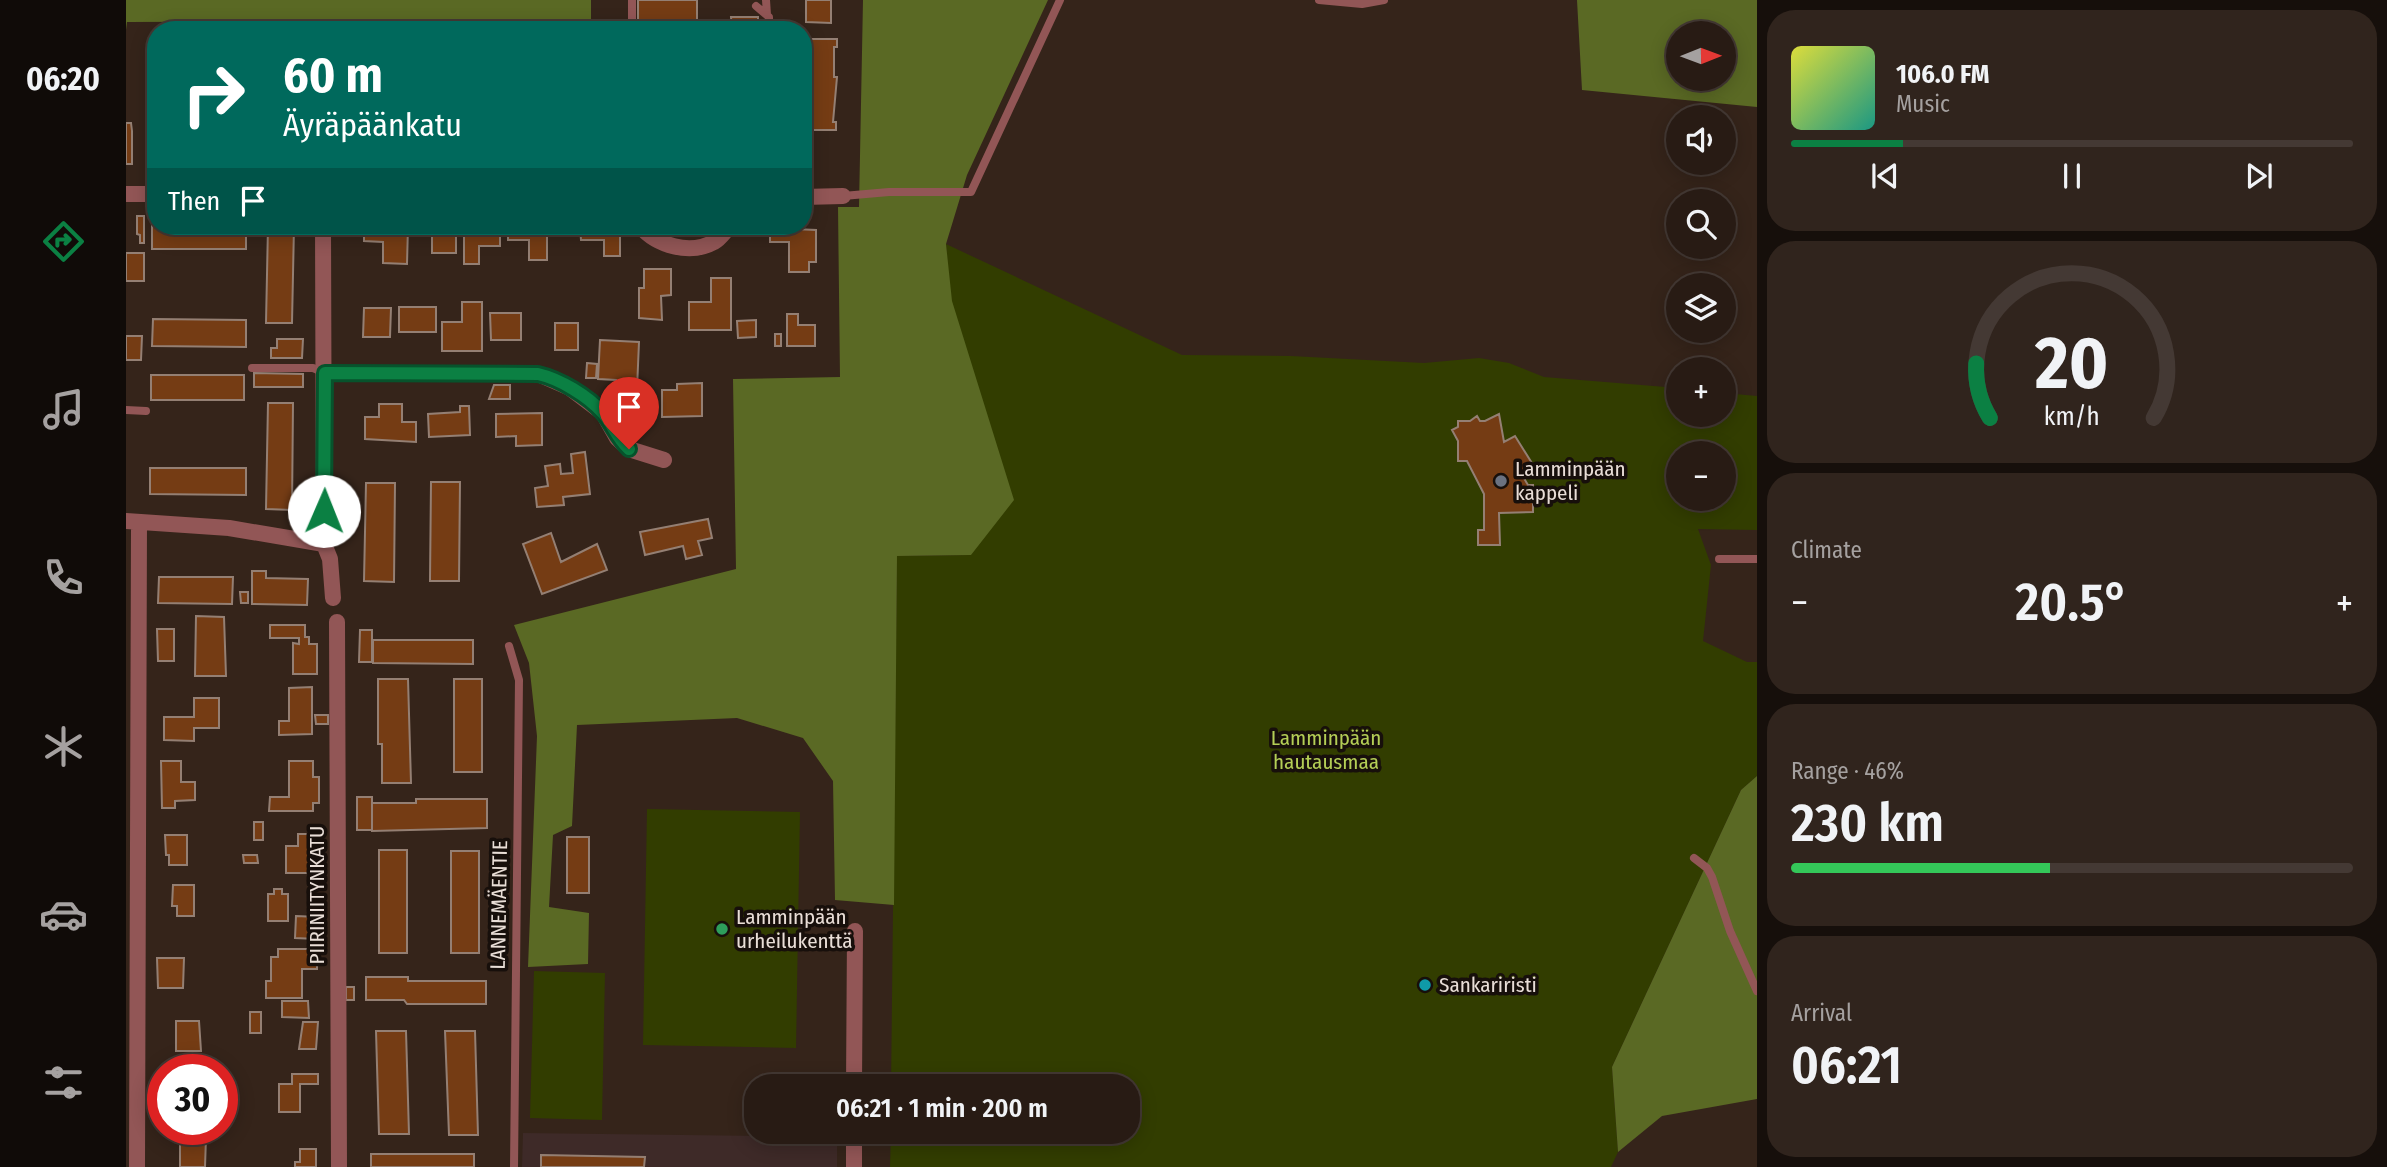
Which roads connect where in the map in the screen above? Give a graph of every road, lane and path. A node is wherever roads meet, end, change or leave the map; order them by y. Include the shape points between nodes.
1 (632, 0) edge
2 (766, 0) edge
3 (1060, 0) edge
4 (1319, 0) edge
5 (1384, 0) edge
6 (756, 6) dead end
7 (767, 15) junction
8 (632, 21) edge
9 (768, 21) edge
10 (126, 194) edge
11 (147, 194) edge
12 (843, 196) joint
13 (812, 197) edge
14 (323, 235) edge
15 (653, 235) edge
16 (722, 235) edge
17 (252, 368) dead end
18 (325, 373) junction
19 (126, 410) edge
20 (146, 411) dead end
21 (664, 460) dead end
22 (133, 522) edge
23 (324, 544) junction
24 (1719, 559) dead end
25 (1757, 559) edge
26 (333, 598) dead end
27 (337, 622) dead end
28 (509, 646) dead end
29 (1694, 858) dead end
30 (855, 930) dead end
31 (1757, 991) edge
32 (132, 1003) edge
33 (854, 1074) edge
34 (854, 1144) edge
35 (137, 1167) edge
36 (338, 1167) edge
37 (514, 1167) edge
38 (854, 1167) edge

1 - 8 lane
2 - 7 lane
3 - 12 lane via 971,192
4 - 5 lane via 1362,4
6 - 7 lane
7 - 9 lane
10 - 11 street
12 - 13 street
14 - 18 street
15 - 16 street via 683,248 715,242
17 - 18 lane via 313,368
18 - 21 street via 550,377 603,413 629,449
18 - 23 street
19 - 20 lane
22 - 23 street via 229,528
22 - 32 street
23 - 26 street
24 - 25 lane
27 - 36 street, PIIRINIITYNKATU
28 - 37 lane, LANNEMÄENTIE via 519,680
29 - 31 lane via 1712,877
30 - 33 street
32 - 35 street
34 - 38 street

